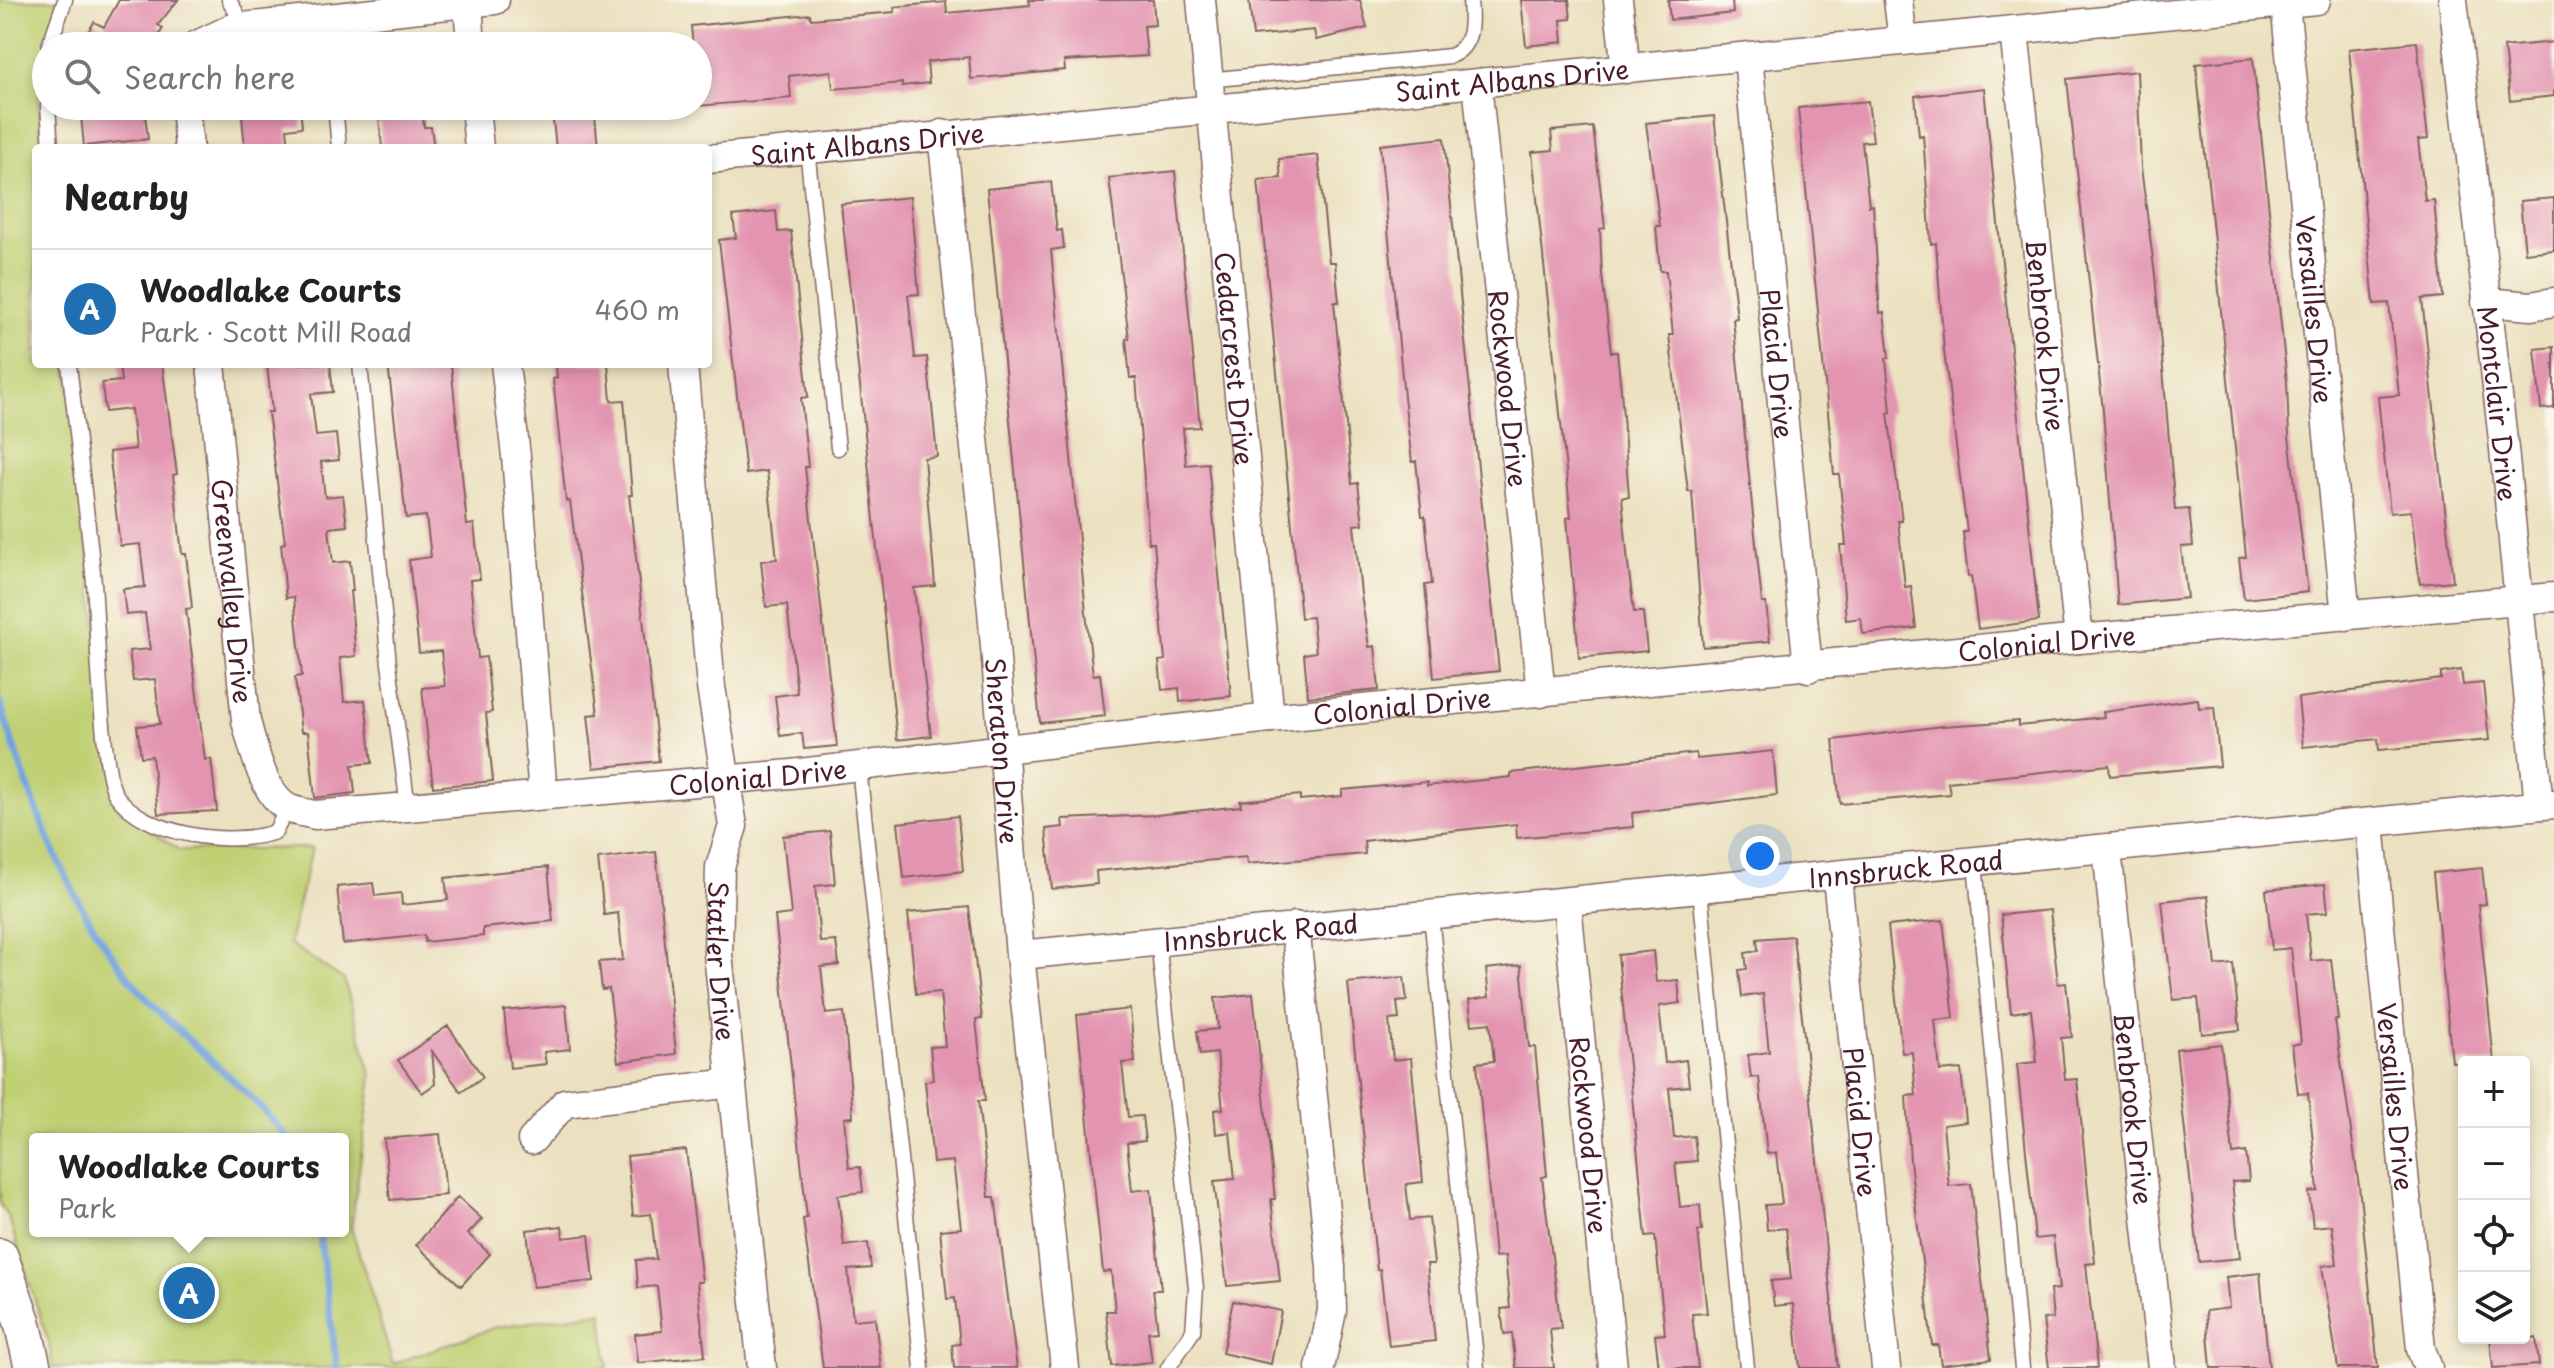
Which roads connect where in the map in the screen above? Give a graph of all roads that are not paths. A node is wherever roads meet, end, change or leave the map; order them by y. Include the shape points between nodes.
1 (65, 0) edge
2 (229, 0) edge
3 (1201, 0) edge
4 (1470, 0) edge
5 (1618, 0) edge
6 (1898, 0) edge
7 (2316, 0) edge
8 (2453, 0) edge
9 (485, 1) edge
10 (2285, 3) junction
11 (2172, 7) edge
12 (334, 11) edge
13 (245, 27) junction
14 (2014, 31) junction
15 (54, 32) edge
16 (231, 32) edge
17 (331, 32) edge
18 (475, 32) edge
19 (1903, 41) junction
20 (1748, 57) junction
21 (1626, 69) junction
22 (1207, 80) junction
23 (1477, 84) junction
24 (1210, 112) junction
25 (49, 120) edge
26 (186, 120) edge
27 (336, 120) edge
28 (476, 120) edge
29 (942, 134) junction
30 (51, 144) edge
31 (189, 144) edge
32 (339, 144) edge
33 (479, 144) edge
34 (807, 148) junction
35 (712, 159) edge
36 (2486, 302) junction
37 (2554, 302) edge
38 (69, 368) edge
39 (211, 368) edge
40 (360, 368) edge
41 (505, 368) edge
42 (683, 368) edge
43 (838, 448) dead end
44 (2554, 597) edge
45 (2518, 601) junction
46 (2346, 616) junction
47 (2079, 639) junction
48 (1808, 668) junction
49 (1541, 693) junction
50 (1270, 718) junction
51 (1003, 750) junction
52 (859, 767) junction
53 (728, 779) junction
54 (543, 795) junction
55 (2546, 805) edge
56 (408, 807) junction
57 (287, 809) junction
58 (2370, 824) junction
59 (2107, 850) junction
60 (1975, 863) junction
61 (1837, 877) junction
62 (1700, 889) junction
63 (1567, 904) junction
64 (1431, 915) junction
65 (1295, 926) junction
66 (1158, 941) junction
67 (1020, 955) junction
68 (732, 1083) junction
69 (532, 1140) dead end
70 (0, 1257) edge
71 (33, 1368) edge
72 (762, 1368) edge
73 (922, 1368) edge
74 (1065, 1368) edge
75 (1168, 1368) edge
76 (1320, 1368) edge
77 (1477, 1368) edge
78 (1613, 1368) edge
79 (1747, 1368) edge
80 (1886, 1368) edge
81 (2022, 1368) edge
82 (2162, 1368) edge
83 (2428, 1368) edge

1 - 15 lane
2 - 13 lane
3 - 22 street, Cedarcrest Drive
4 - 22 lane via 1469,38 1450,56
5 - 21 street
6 - 19 street
7 - 10 street, Saint Albans Drive
8 - 36 street, Montclair Drive
9 - 12 street
9 - 18 street
10 - 11 street, Saint Albans Drive
10 - 46 street, Versailles Drive
11 - 14 street, Saint Albans Drive
12 - 13 street
12 - 17 lane
13 - 16 street
14 - 19 street, Saint Albans Drive
14 - 47 street, Benbrook Drive
19 - 20 street, Saint Albans Drive
20 - 21 street, Saint Albans Drive
20 - 48 street, Placid Drive
21 - 23 street, Saint Albans Drive
22 - 24 street, Cedarcrest Drive
23 - 24 street, Saint Albans Drive
23 - 49 street, Rockwood Drive
24 - 29 street, Saint Albans Drive
24 - 50 street, Cedarcrest Drive
25 - 30 lane
26 - 31 street
27 - 32 lane
28 - 33 street
29 - 34 street, Saint Albans Drive
29 - 51 street, Sheraton Drive
34 - 35 street, Saint Albans Drive
34 - 43 lane
36 - 37 street
36 - 45 street, Montclair Drive
38 - 57 lane via 108,765 116,795 152,823 205,839 275,832
39 - 57 street, Greenvalley Drive via 246,721 263,776
40 - 56 lane
41 - 54 street
42 - 53 street, Statler Drive via 711,687
44 - 45 street, Colonial Drive
45 - 46 street, Colonial Drive
45 - 55 street, Montclair Drive
46 - 47 street, Colonial Drive
47 - 48 street, Colonial Drive
48 - 49 street, Colonial Drive
49 - 50 street, Colonial Drive
50 - 51 street, Colonial Drive
51 - 52 street, Colonial Drive
51 - 67 street, Sheraton Drive
52 - 53 street, Colonial Drive
52 - 73 lane
53 - 54 street, Colonial Drive
53 - 68 street, Statler Drive via 733,826 720,867 718,954
54 - 56 street, Colonial Drive
55 - 58 street, Innsbruck Road
56 - 57 street, Colonial Drive via 315,815
58 - 59 street, Innsbruck Road
58 - 83 street, Versailles Drive via 2421,1349
59 - 60 street, Innsbruck Road
59 - 82 street, Benbrook Drive
60 - 61 street, Innsbruck Road
60 - 81 lane
61 - 62 street, Innsbruck Road
61 - 80 street, Placid Drive
62 - 63 street, Innsbruck Road
62 - 79 lane
63 - 64 street, Innsbruck Road
63 - 78 street, Rockwood Drive
64 - 65 street, Innsbruck Road
64 - 77 lane
65 - 66 street, Innsbruck Road
65 - 76 street via 1331,1267 1332,1311
66 - 67 street, Innsbruck Road
66 - 75 lane via 1196,1288 1193,1331
67 - 74 street, Sheraton Drive
68 - 69 street via 565,1103
68 - 72 street, Statler Drive
70 - 71 street

